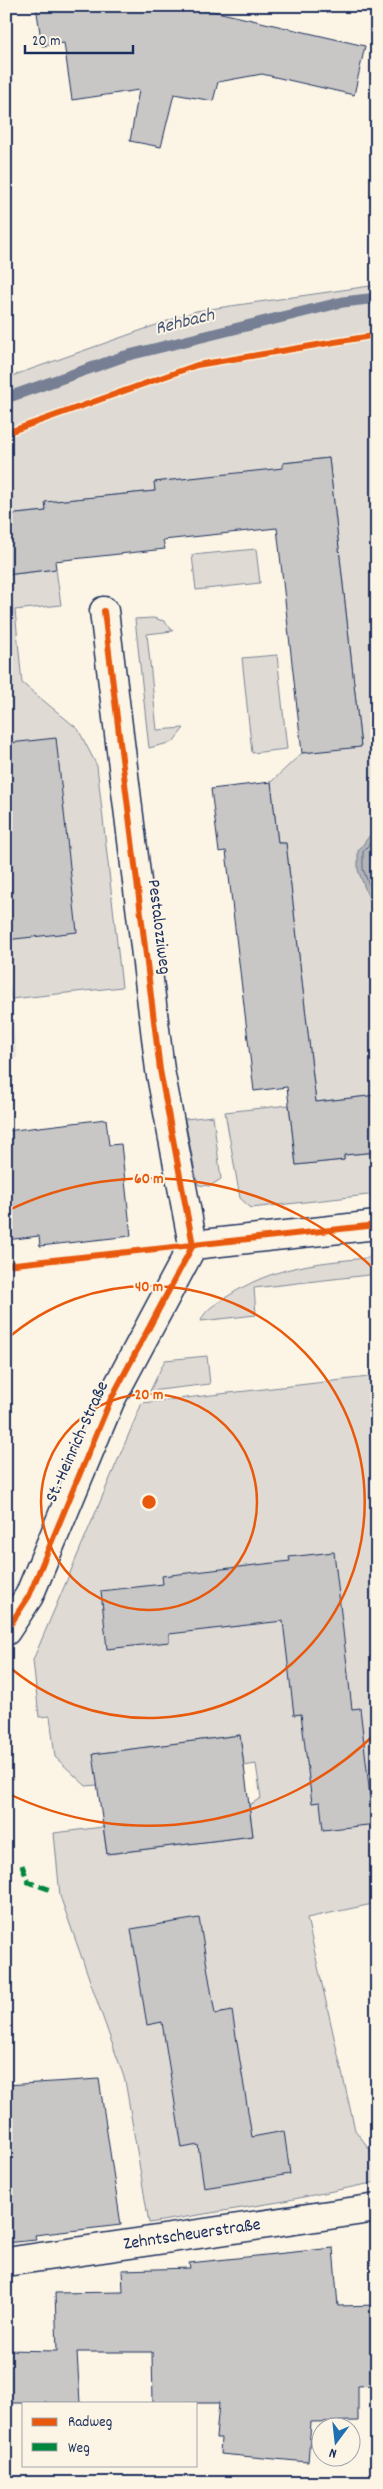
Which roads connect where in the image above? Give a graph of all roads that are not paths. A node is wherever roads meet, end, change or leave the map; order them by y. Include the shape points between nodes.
1 (104, 611) dead end
2 (377, 1225) edge
3 (193, 1245) junction
4 (6, 1631) edge
5 (377, 2208) edge
6 (6, 2262) edge

1 - 3 street, Pestalozziweg via 160,1070
2 - 3 street
3 - 4 street, St.-Heinrich-Straße via 110,1401 28,1596
5 - 6 street, Zehntscheuerstraße

